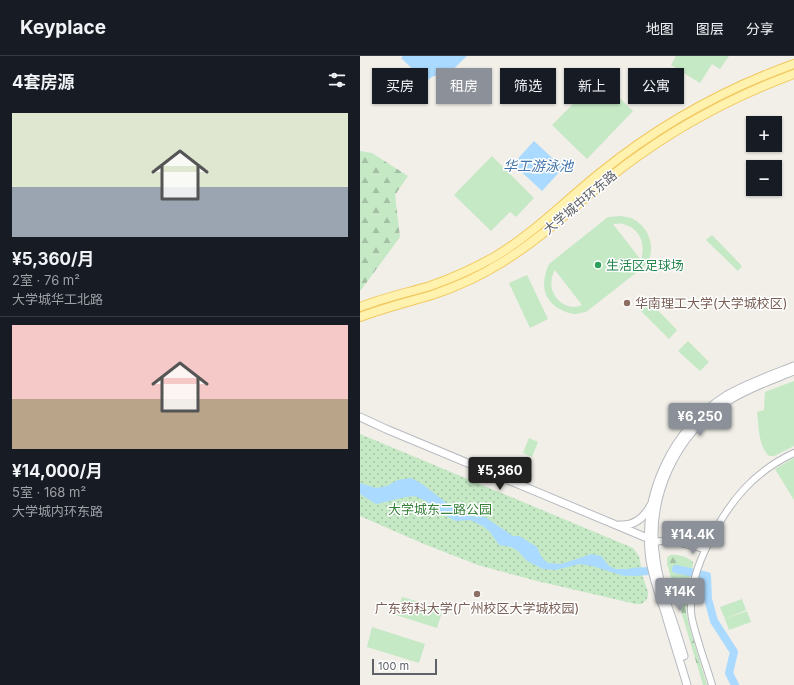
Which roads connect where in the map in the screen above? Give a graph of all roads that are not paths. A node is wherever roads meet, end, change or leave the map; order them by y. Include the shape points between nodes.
1 (794, 64) edge
2 (793, 74) edge
3 (589, 182) junction
4 (595, 189) junction
5 (574, 195) junction
6 (580, 202) junction
7 (360, 307) edge
8 (360, 317) edge
9 (794, 366) edge
10 (794, 372) edge
11 (360, 417) edge
12 (360, 422) edge
13 (794, 453) edge
14 (652, 502) junction
15 (618, 525) junction
16 (650, 541) junction
17 (705, 549) junction
18 (687, 685) edge
19 (692, 685) edge
20 (712, 685) edge

1 - 3 main road, 大学城中环东路 via 744,84 686,114 641,142
2 - 4 main road, 大学城中环东路 via 758,87 685,125 626,164
3 - 4 main road
3 - 5 main road, 大学城中环东路
4 - 6 main road, 大学城中环东路
5 - 6 main road
5 - 7 main road, 大学城中环东路 via 525,236 479,265 456,276
6 - 8 main road, 大学城中环东路 via 531,243 489,270 442,291
9 - 14 main road via 734,391 700,417 670,455
10 - 16 main road via 731,399 709,415 690,434 668,469 661,488
11 - 15 main road
12 - 16 main road
13 - 17 street via 770,466 740,494 723,516
14 - 15 main road via 640,519 632,524
14 - 16 main road
15 - 16 main road
16 - 17 street via 669,540
16 - 18 main road via 650,560 655,582
16 - 19 main road
17 - 20 street via 694,577 691,604 692,621

